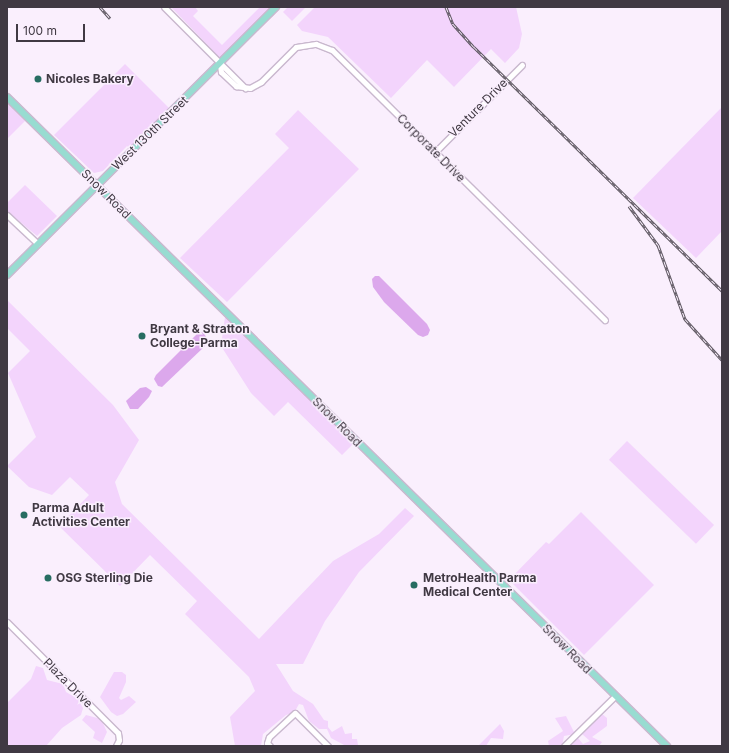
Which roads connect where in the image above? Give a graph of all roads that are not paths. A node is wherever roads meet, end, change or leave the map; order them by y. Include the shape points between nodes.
1 (164, 7) edge
2 (276, 7) edge
3 (220, 65) junction
4 (522, 65) dead end
5 (7, 97) edge
6 (435, 152) junction
7 (97, 186) junction
8 (7, 215) edge
9 (38, 244) junction
10 (7, 275) edge
11 (605, 320) dead end
12 (7, 622) edge
13 (615, 696) junction
14 (116, 746) edge
15 (270, 746) edge
16 (328, 746) edge
17 (564, 746) edge
18 (667, 746) edge

1 - 3 street, Corporate Drive
2 - 3 main road, West 130th Street
3 - 6 street, Corporate Drive via 226,67 246,88 261,82 296,47 310,43 324,46 332,50
3 - 7 main road, West 130th Street
4 - 6 street, Venture Drive
5 - 7 main road, Snow Road
6 - 11 street, Corporate Drive
7 - 9 main road, West 130th Street
7 - 13 main road, Snow Road
8 - 9 street
9 - 10 main road, West 130th Street
12 - 14 street, Plaza Drive via 118,732 119,740
13 - 17 street
13 - 18 main road, Snow Road
15 - 16 street via 267,743 269,736 295,713

